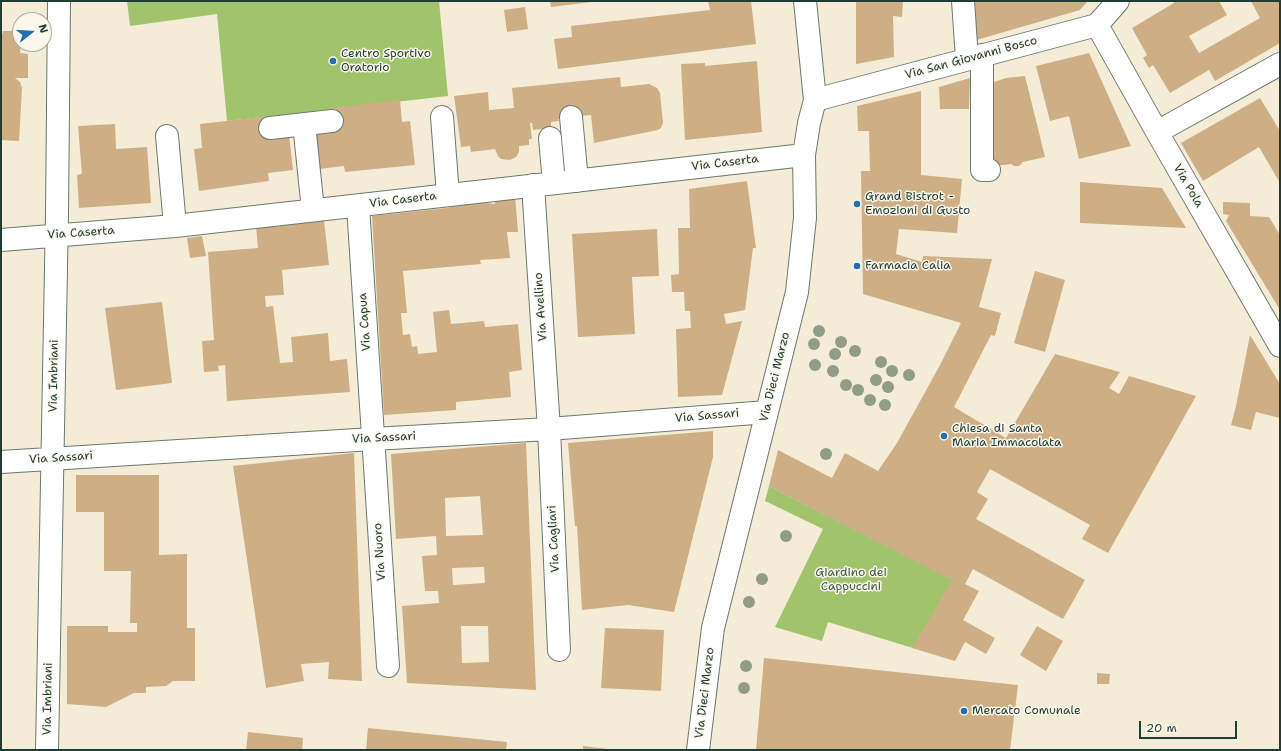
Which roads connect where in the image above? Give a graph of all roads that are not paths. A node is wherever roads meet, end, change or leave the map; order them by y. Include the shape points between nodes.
1 (59, 1) edge
2 (805, 1) edge
3 (963, 1) edge
4 (1118, 1) edge
5 (1097, 24) junction
6 (975, 57) junction
7 (1280, 64) edge
8 (815, 100) junction
9 (442, 117) dead end
10 (571, 117) dead end
11 (332, 121) dead end
12 (304, 124) junction
13 (270, 128) dead end
14 (1157, 132) junction
15 (167, 136) dead end
16 (550, 138) dead end
17 (804, 155) junction
18 (989, 170) dead end
19 (577, 180) junction
20 (544, 184) junction
21 (448, 195) junction
22 (358, 206) junction
23 (313, 210) junction
24 (175, 226) junction
25 (56, 235) junction
26 (1, 240) edge
27 (1278, 339) edge
28 (767, 412) junction
29 (549, 429) junction
30 (373, 439) junction
31 (52, 459) junction
32 (1, 462) edge
33 (559, 650) dead end
34 (388, 666) dead end
35 (47, 750) edge
36 (698, 750) edge

1 - 25 street, Via Imbriani
2 - 8 street, Via Dieci Marzo
3 - 6 street
4 - 5 street
5 - 6 street, Via San Giovanni Bosco
5 - 14 street, Via Pola
6 - 8 street, Via San Giovanni Bosco
6 - 18 street via 982,170
7 - 14 street
8 - 17 street, Via Dieci Marzo
9 - 21 street
10 - 19 street
11 - 12 street
12 - 13 street
12 - 23 street
14 - 27 street, Via Pola
15 - 24 street
16 - 20 street, Via Avellino
17 - 19 street, Via Caserta
17 - 28 street, Via Dieci Marzo via 805,218 797,292
19 - 20 street, Via Caserta
20 - 21 street, Via Caserta
20 - 29 street, Via Avellino
21 - 22 street, Via Caserta
22 - 23 street, Via Caserta
22 - 30 street, Via Capua
23 - 24 street, Via Caserta
24 - 25 street, Via Caserta
25 - 26 street, Via Caserta
25 - 31 street, Via Imbriani
28 - 29 street, Via Sassari
28 - 36 street, Via Dieci Marzo via 713,628
29 - 30 street, Via Sassari
29 - 33 street, Via Cagliari
30 - 31 street, Via Sassari
30 - 34 street, Via Nuoro
31 - 32 street, Via Sassari
31 - 35 street, Via Imbriani

